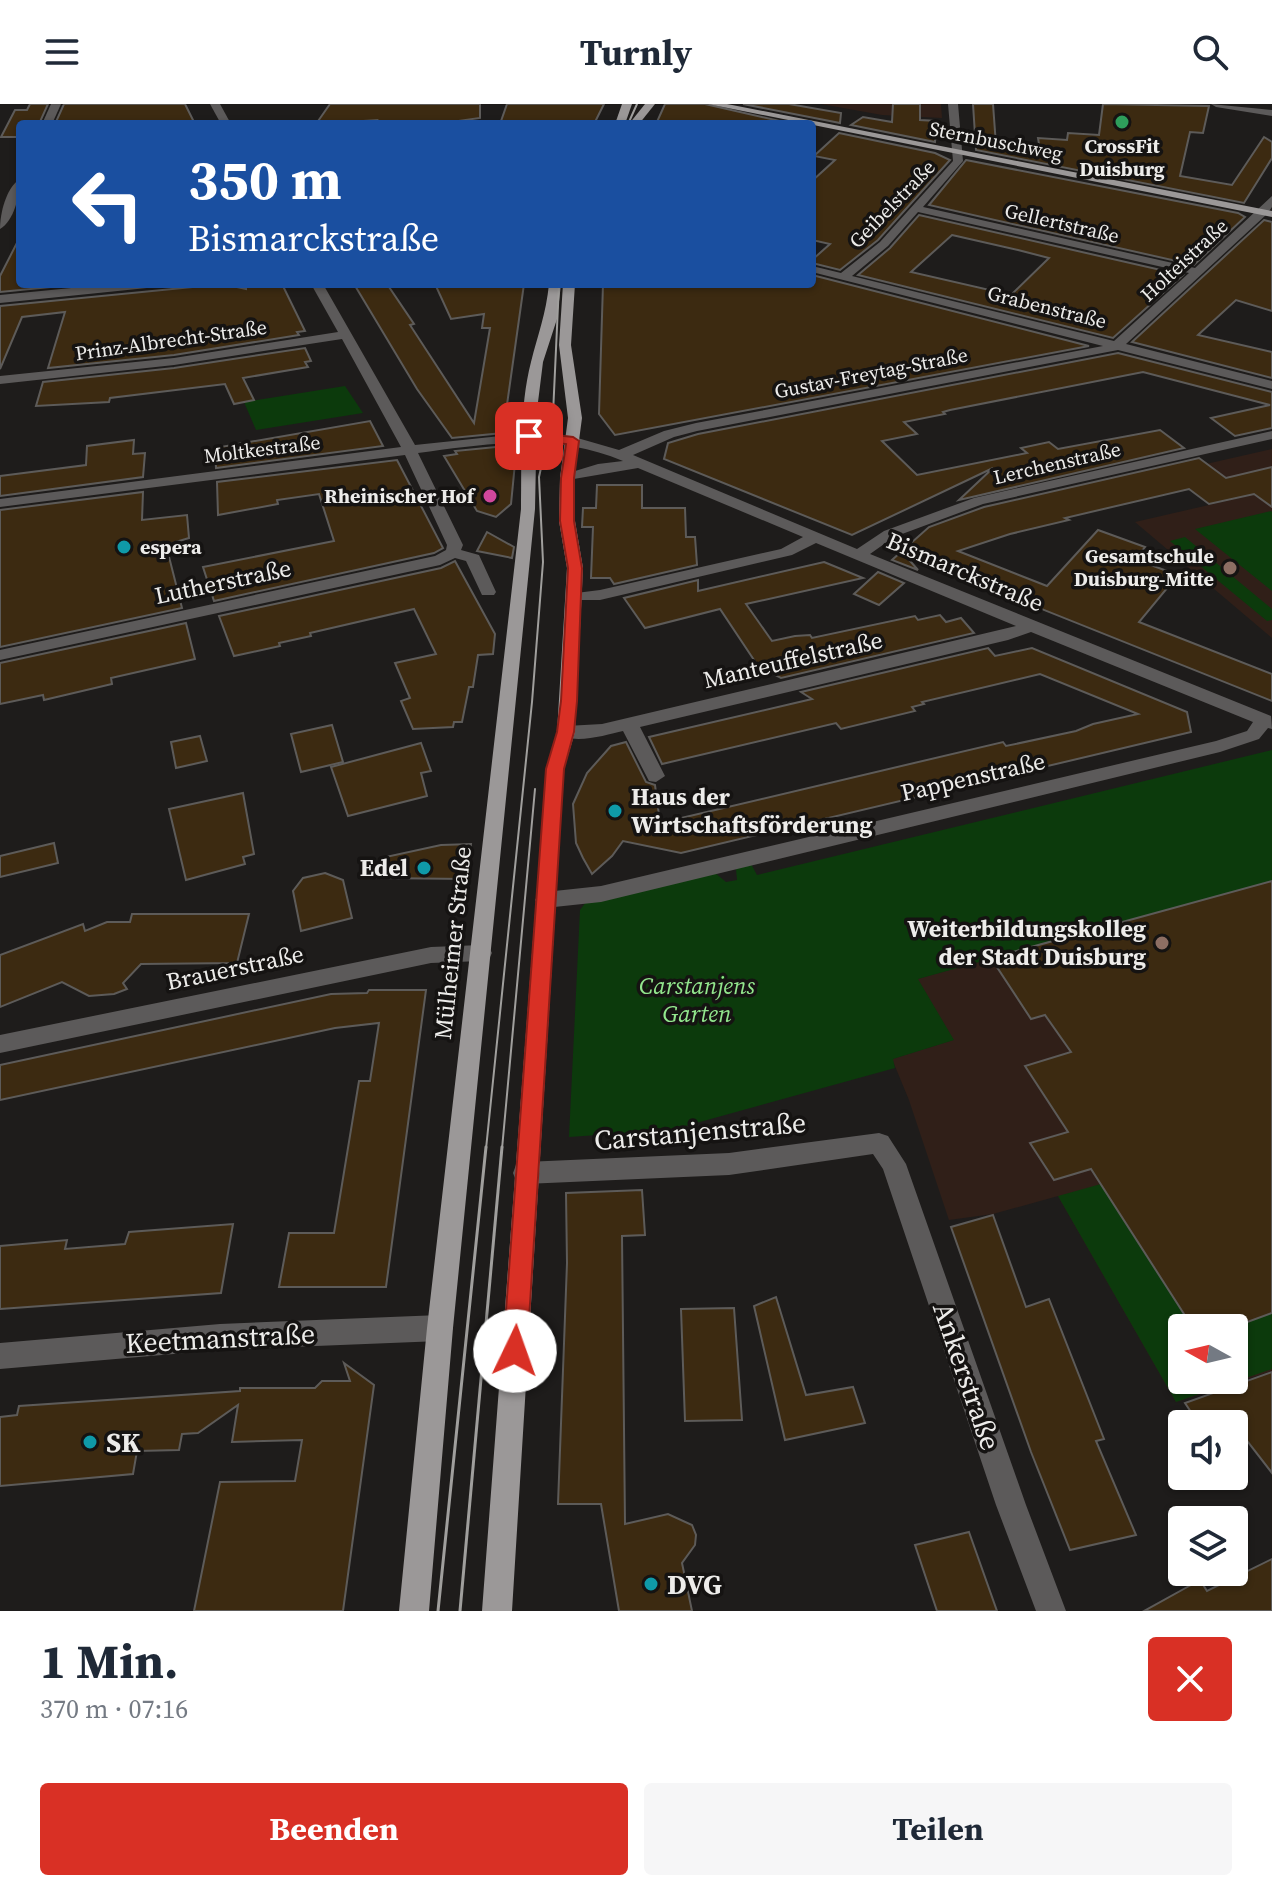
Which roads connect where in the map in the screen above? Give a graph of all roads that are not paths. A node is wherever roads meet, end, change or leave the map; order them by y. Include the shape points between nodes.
1 (650, 104) edge
2 (713, 104) edge
3 (953, 104) edge
4 (1216, 104) edge
5 (1272, 113) edge
6 (637, 120) edge
7 (795, 120) edge
8 (816, 124) edge
9 (959, 152) junction
10 (16, 190) edge
11 (1272, 199) edge
12 (917, 209) junction
13 (1268, 213) edge
14 (1, 221) edge
15 (816, 270) edge
16 (1199, 272) junction
17 (843, 277) junction
18 (108, 288) edge
19 (319, 288) edge
20 (555, 288) edge
21 (569, 288) edge
22 (0, 299) edge
23 (347, 334) junction
24 (1118, 345) junction
25 (0, 380) edge
26 (1272, 385) edge
27 (1272, 435) edge
28 (529, 436) junction
29 (573, 441) junction
30 (408, 450) junction
31 (631, 457) junction
32 (567, 478) junction
33 (0, 503) edge
34 (816, 537) junction
35 (453, 552) junction
36 (860, 554) junction
37 (488, 592) dead end
38 (574, 597) junction
39 (1030, 626) junction
40 (0, 655) edge
41 (1269, 722) edge
42 (629, 724) junction
43 (566, 732) junction
44 (656, 776) dead end
45 (556, 899) junction
46 (481, 953) junction
47 (0, 1044) edge
48 (879, 1143) joint
49 (525, 1173) junction
50 (440, 1328) junction
51 (0, 1356) edge
52 (414, 1611) edge
53 (497, 1611) edge
54 (1051, 1611) edge

1 - 6 main road
2 - 7 main road, Sternbuschweg
3 - 9 street, Geibelstraße
4 - 5 street
8 - 9 main road, Sternbuschweg
9 - 12 street, Geibelstraße via 958,161
9 - 13 main road, Sternbuschweg
10 - 14 street
11 - 13 street, Holteistraße
12 - 16 street, Gellertstraße
12 - 17 street, Geibelstraße
13 - 16 street, Holteistraße
15 - 17 street, Grabenstraße
16 - 24 street, Holteistraße
17 - 24 street, Grabenstraße
18 - 22 street
19 - 23 street
20 - 28 main road, Mülheimer Straße via 537,362
21 - 29 main road via 565,345 575,403
23 - 25 street, Prinz-Albrecht-Straße via 184,362
23 - 30 street
24 - 26 street, Grabenstraße
24 - 31 street, Gustav-Freytag-Straße via 696,427 669,434
27 - 36 street, Lerchenstraße via 979,501 889,534
28 - 29 street, Bismarckstraße
28 - 30 street, Moltkestraße
28 - 46 main road, Mülheimer Straße via 528,509
29 - 31 street, Bismarckstraße
29 - 32 main road
30 - 33 street, Moltkestraße
30 - 35 street via 455,545
31 - 32 street, Bismarckstraße
31 - 34 street, Bismarckstraße
32 - 38 main road
34 - 36 street, Bismarckstraße
34 - 38 street via 786,552
35 - 37 street via 473,558
35 - 40 street, Lutherstraße via 440,560
36 - 39 street, Bismarckstraße
38 - 43 main road
39 - 41 street, Bismarckstraße
39 - 42 street, Manteuffelstraße
41 - 45 street, Pappenstraße via 1253,735 1220,746 601,894
42 - 43 street, Manteuffelstraße
42 - 44 street
43 - 45 main road via 555,769
45 - 49 main road
46 - 47 street, Brauerstraße via 416,958
46 - 50 main road, Mülheimer Straße
48 - 49 street, Carstanjenstraße via 729,1164
48 - 54 street, Ankerstraße via 894,1164
49 - 53 main road
50 - 51 street, Keetmanstraße via 220,1337
50 - 52 main road, Mülheimer Straße

